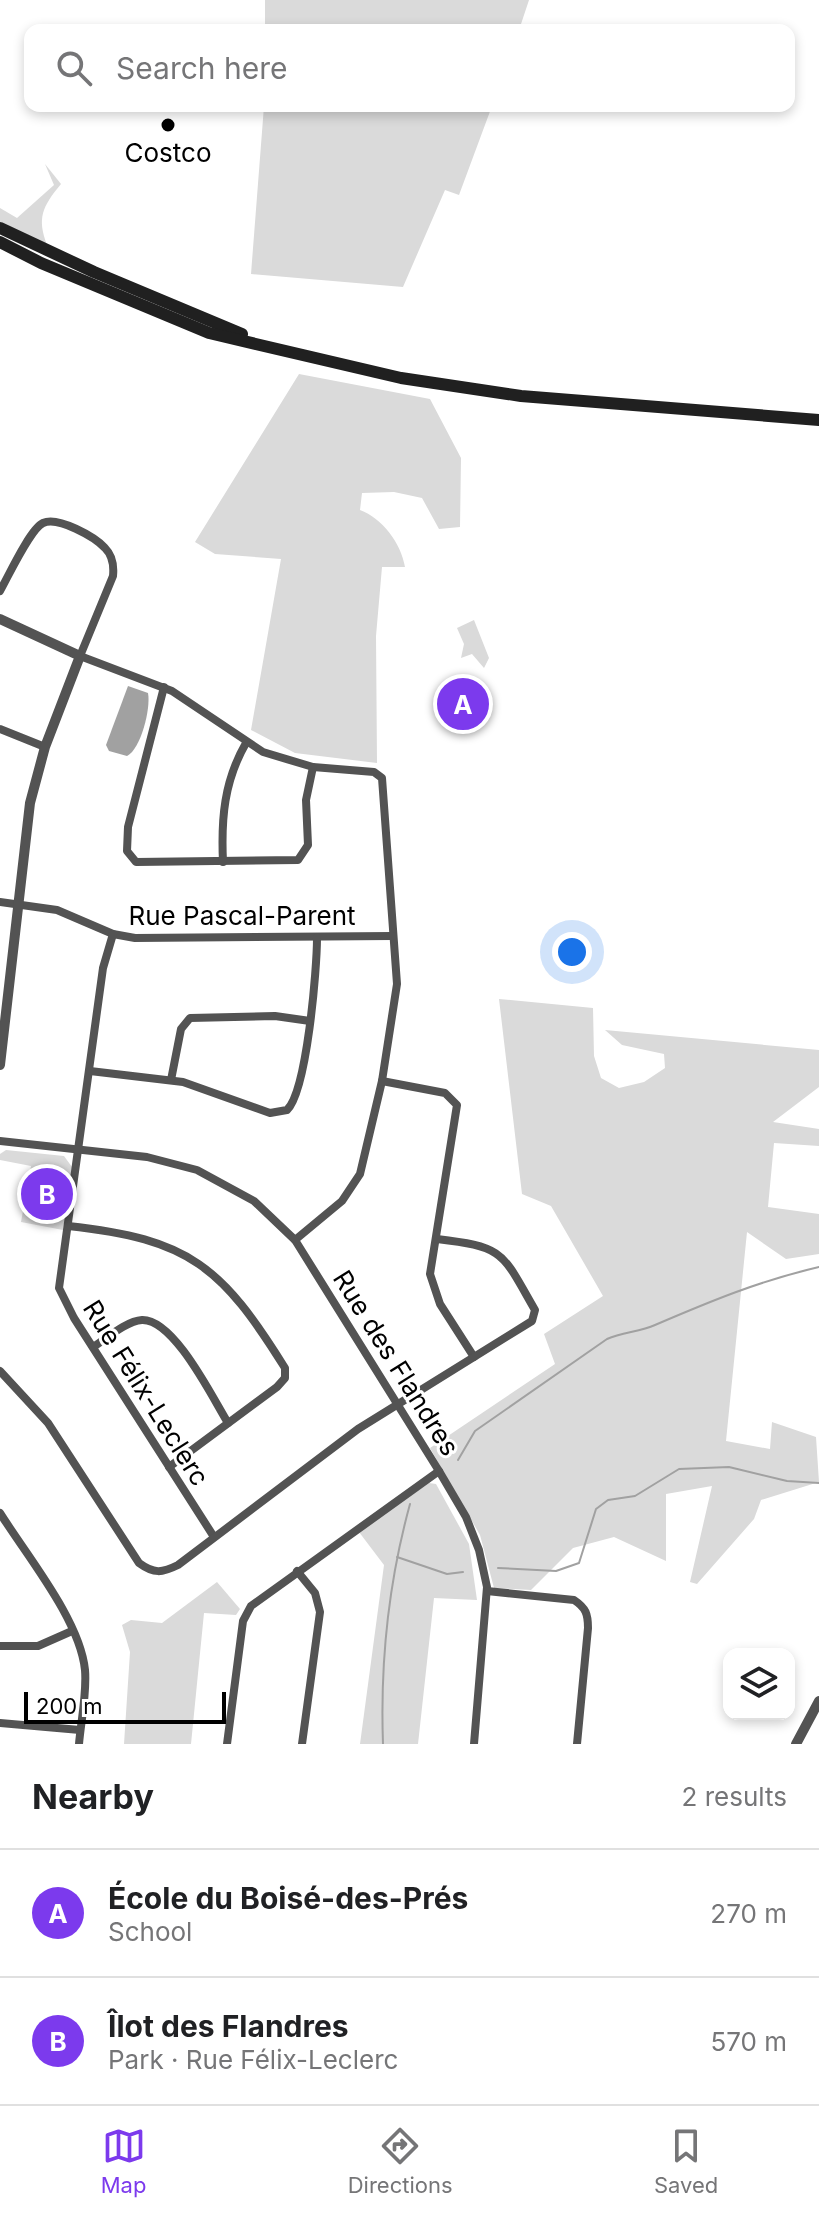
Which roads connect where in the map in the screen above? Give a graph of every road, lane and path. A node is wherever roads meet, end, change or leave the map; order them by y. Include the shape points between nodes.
1 (0, 228) edge
2 (0, 242) edge
3 (279, 348) junction
4 (819, 420) edge
5 (0, 591) edge
6 (0, 619) edge
7 (80, 656) junction
8 (164, 687) junction
9 (0, 729) edge
10 (246, 743) junction
11 (45, 747) junction
12 (313, 767) junction
13 (223, 862) junction
14 (0, 902) edge
15 (17, 903) junction
16 (113, 934) junction
17 (393, 936) junction
18 (317, 938) junction
19 (310, 1021) junction
20 (0, 1065) edge
21 (90, 1071) junction
22 (171, 1080) junction
23 (382, 1081) junction
24 (0, 1141) edge
25 (80, 1150) junction
26 (68, 1226) junction
27 (437, 1239) junction
28 (295, 1240) junction
29 (93, 1347) junction
30 (474, 1357) junction
31 (0, 1371) edge
32 (399, 1403) junction
33 (228, 1423) junction
34 (169, 1467) junction
35 (439, 1471) junction
36 (0, 1513) edge
37 (214, 1537) junction
38 (297, 1571) junction
39 (487, 1591) junction
40 (72, 1631) junction
41 (0, 1646) edge
42 (819, 1701) edge
43 (0, 1723) edge
44 (80, 1730) junction
45 (79, 1744) edge
46 (227, 1744) edge
47 (302, 1744) edge
48 (474, 1744) edge
49 (577, 1744) edge
50 (796, 1744) edge

1 - 3 main road via 177,309
2 - 3 main road via 209,333
3 - 4 main road via 401,378 521,396
5 - 7 street via 44,522 61,523 105,547 113,576
6 - 7 street
7 - 8 street
7 - 11 street
8 - 10 street
8 - 13 street via 128,827 129,857 142,864
9 - 11 street
10 - 12 street
10 - 13 street via 223,802
11 - 15 street via 30,803
12 - 13 street via 303,856
12 - 17 street via 381,776
14 - 15 street, Rue Pascal-Parent
15 - 16 street, Rue Pascal-Parent via 57,910
15 - 20 street
16 - 18 street, Rue Pascal-Parent
16 - 21 street, Rue Félix-Leclerc via 103,968
17 - 18 street, Rue Pascal-Parent
17 - 23 street via 397,984
18 - 19 street
19 - 22 street via 275,1016 190,1018 181,1029
19 - 22 street via 296,1097 282,1112 270,1113
21 - 22 street
21 - 25 street, Rue Félix-Leclerc
23 - 27 street via 445,1093 457,1105
23 - 28 street via 360,1174 342,1201
24 - 25 street, Rue des Flandres
25 - 26 street, Rue Félix-Leclerc
25 - 28 street, Rue des Flandres via 147,1157 197,1170 254,1201
26 - 29 street, Rue Félix-Leclerc via 59,1288
26 - 33 street via 142,1239 186,1255 238,1297 286,1373 277,1387
27 - 30 street via 433,1287
27 - 30 street via 498,1252 536,1312 532,1321
28 - 32 street, Rue des Flandres
29 - 33 street via 138,1320 153,1321 179,1344
29 - 34 street, Rue Félix-Leclerc
30 - 32 street
31 - 37 street via 48,1423 139,1563 151,1572 163,1572
32 - 35 street, Rue des Flandres
32 - 37 street
33 - 34 street
34 - 37 street, Rue Félix-Leclerc
35 - 38 street
35 - 39 street, Rue des Flandres via 475,1539
36 - 40 street
38 - 46 street via 245,1614
38 - 47 street via 315,1593 320,1612
39 - 48 street, Rue des Flandres
39 - 49 street via 574,1600 588,1615
40 - 41 street via 38,1646
40 - 44 street via 85,1670
42 - 50 street
43 - 44 street
44 - 45 street

